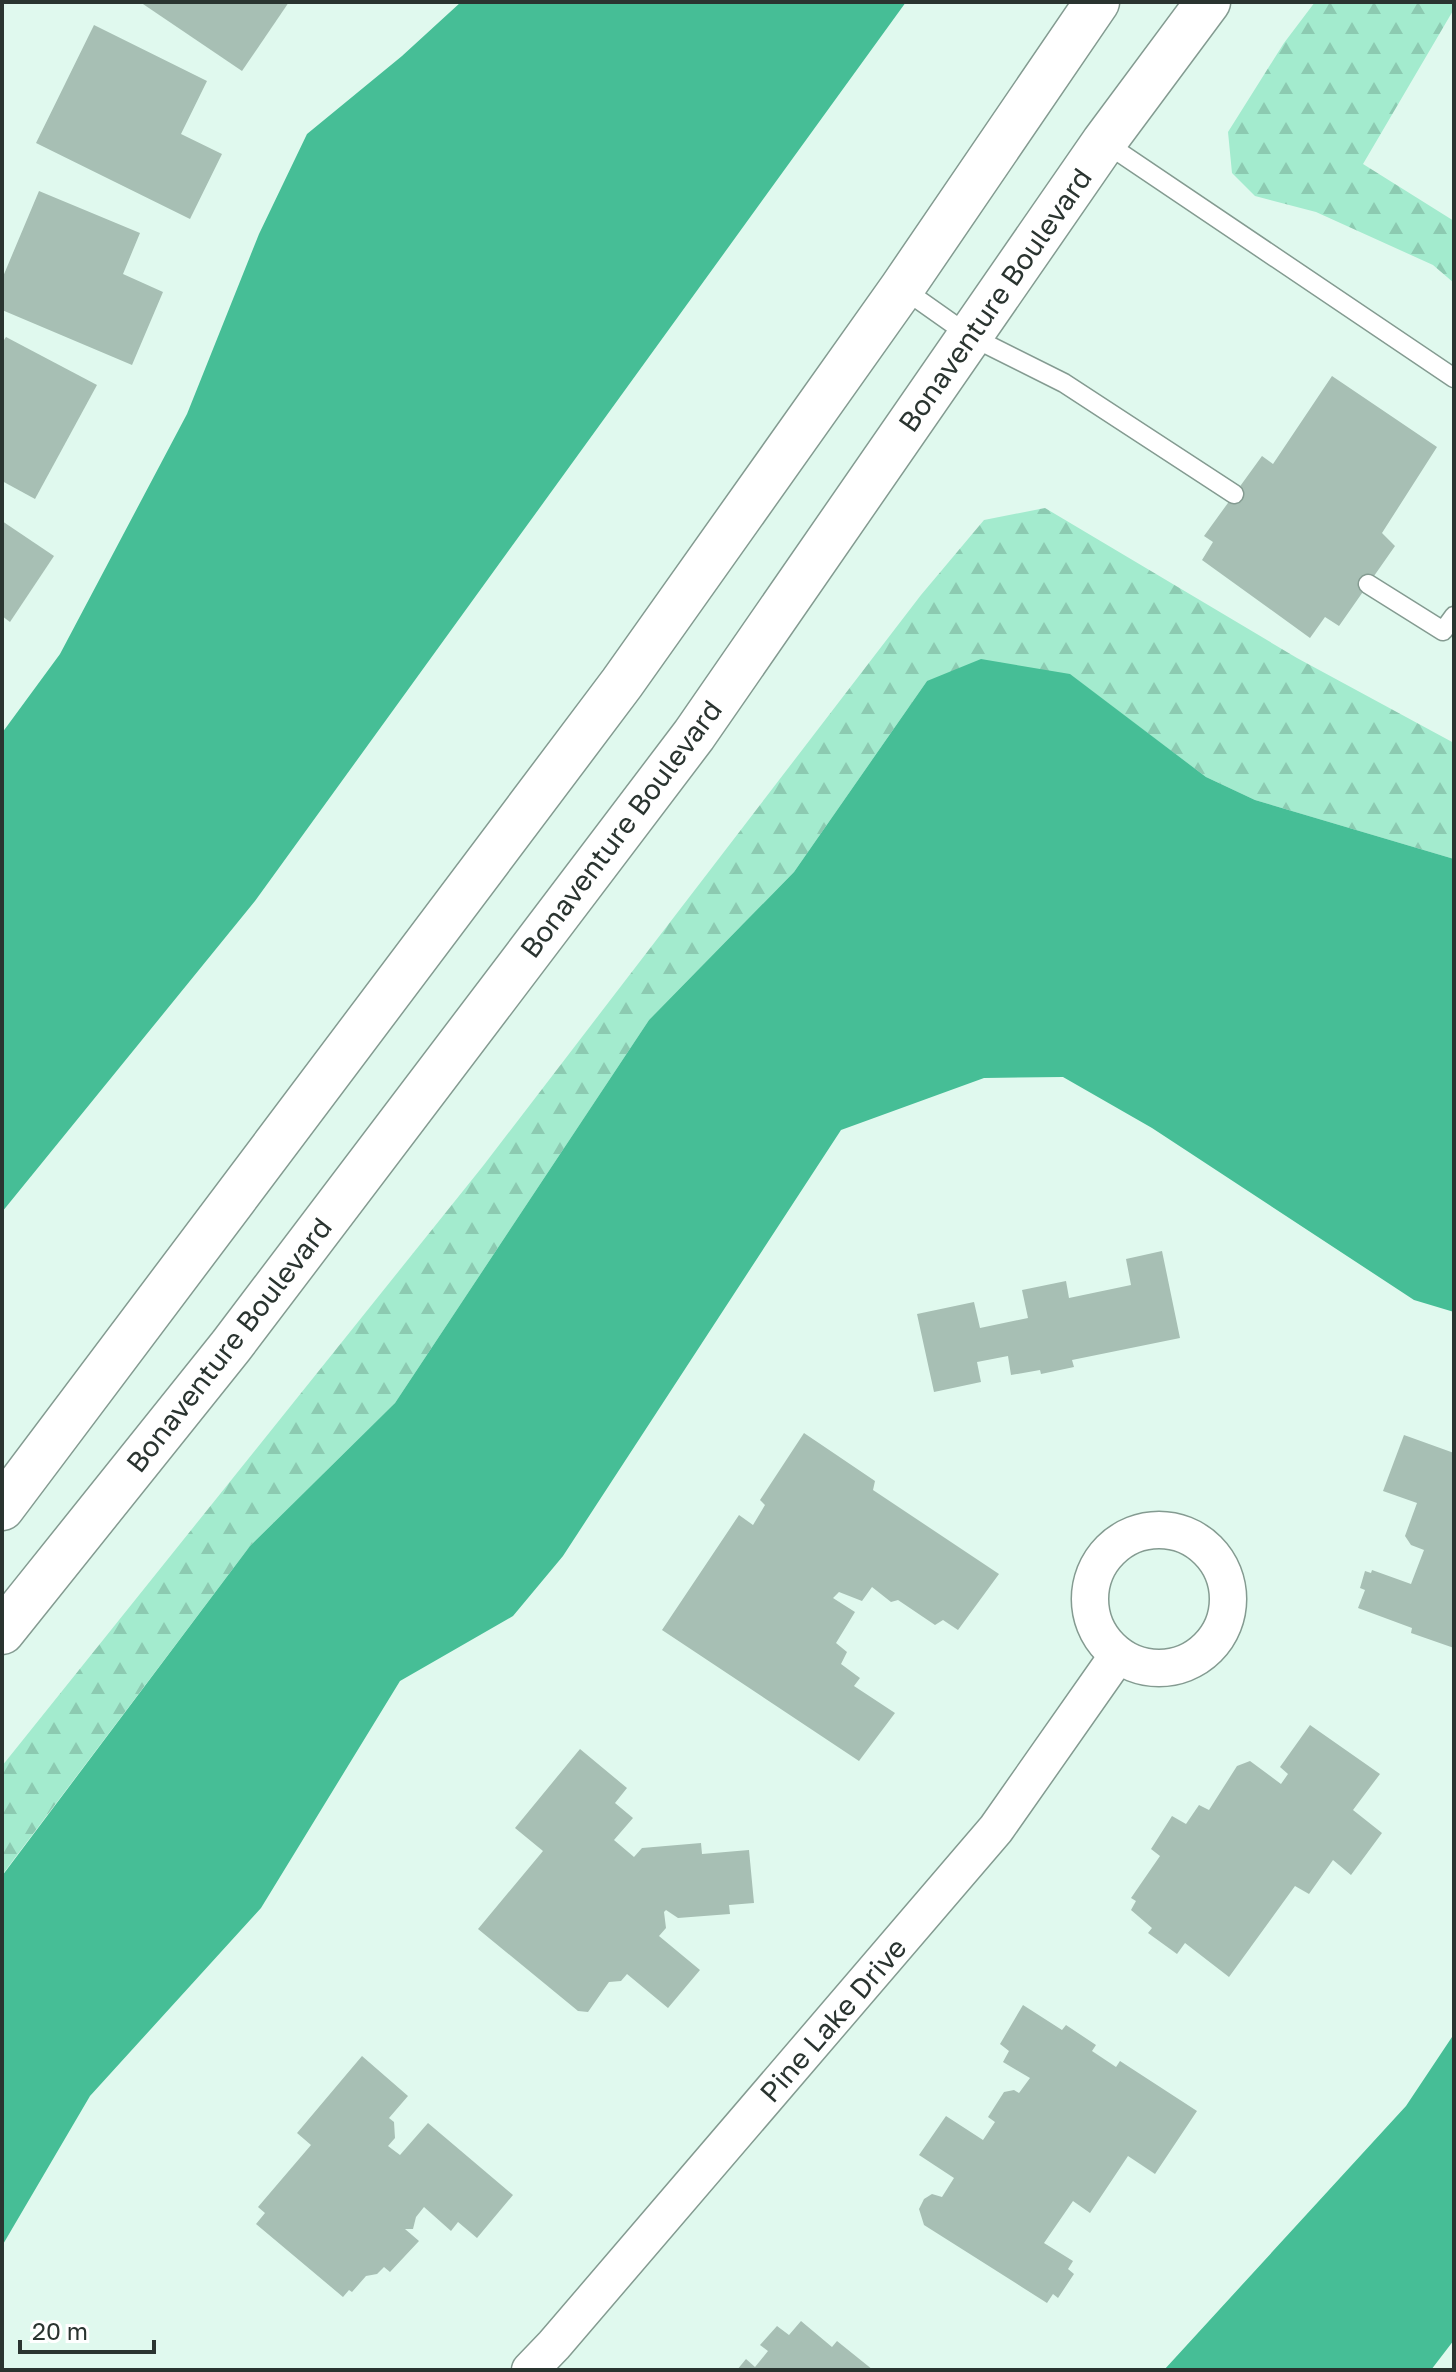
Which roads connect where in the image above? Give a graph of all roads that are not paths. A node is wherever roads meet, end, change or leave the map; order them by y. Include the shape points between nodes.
1 (1097, 2) edge
2 (1208, 2) edge
3 (1104, 142) junction
4 (902, 288) junction
5 (970, 336) junction
6 (1454, 378) edge
7 (1234, 494) dead end
8 (1368, 584) dead end
9 (1454, 616) edge
10 (2, 1508) edge
11 (2, 1632) edge
12 (1118, 1655) dead end
13 (530, 2370) edge

1 - 4 main road
2 - 3 main road, Bonaventure Boulevard
3 - 5 main road, Bonaventure Boulevard
3 - 6 lane
4 - 5 lane
4 - 10 main road via 622,683
5 - 7 lane via 1064,383
5 - 11 main road, Bonaventure Boulevard via 694,735 231,1346
8 - 9 lane via 1443,631
12 - 13 street, Pine Lake Drive via 996,1829

